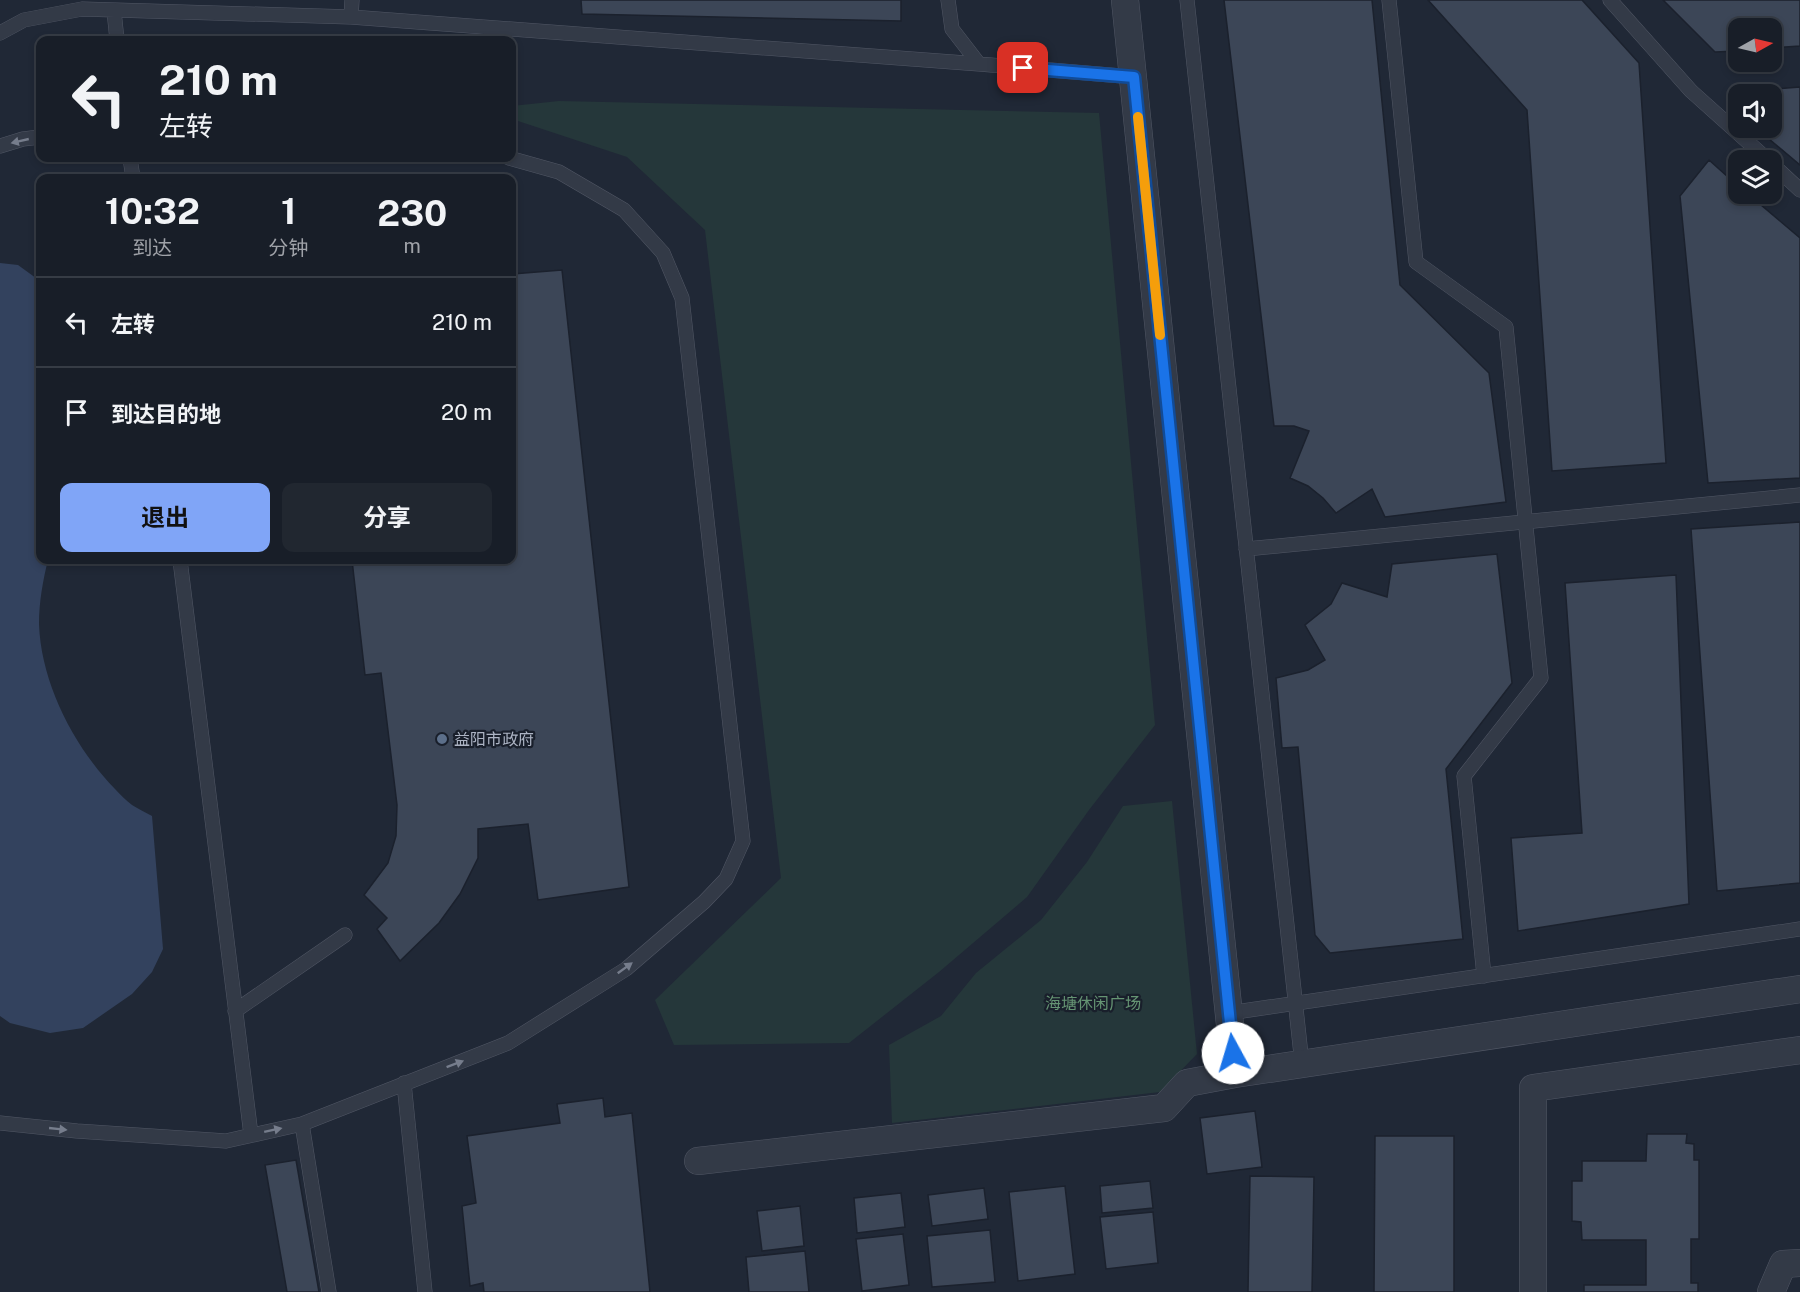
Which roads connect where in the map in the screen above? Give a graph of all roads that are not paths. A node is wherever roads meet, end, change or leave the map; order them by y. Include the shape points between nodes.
1 (352, 0) edge
2 (948, 0) edge
3 (1125, 0) edge
4 (1187, 0) edge
5 (1389, 0) edge
6 (1610, 0) edge
7 (114, 10) junction
8 (351, 17) junction
9 (0, 33) edge
10 (117, 36) edge
11 (979, 64) junction
12 (1134, 77) junction
13 (36, 137) edge
14 (0, 146) edge
15 (1757, 150) edge
16 (516, 160) edge
17 (1782, 173) edge
18 (1800, 190) edge
19 (1800, 495) edge
20 (1526, 522) junction
21 (1246, 549) junction
22 (180, 564) edge
23 (1800, 929) edge
24 (345, 935) dead end
25 (1484, 976) junction
26 (1800, 989) edge
27 (1295, 1004) junction
28 (235, 1011) junction
29 (1229, 1013) junction
30 (1800, 1050) edge
31 (1302, 1064) junction
32 (1235, 1074) junction
33 (404, 1083) junction
34 (0, 1123) edge
35 (302, 1124) junction
36 (250, 1135) junction
37 (698, 1161) dead end
38 (1800, 1263) edge
39 (329, 1292) edge
40 (425, 1292) edge
41 (1533, 1292) edge
42 (1771, 1292) edge

1 - 8 lane
2 - 11 lane via 952,28
3 - 12 street
4 - 21 lane
5 - 20 lane via 1416,262 1506,327
6 - 15 lane via 1692,91
7 - 8 lane
7 - 9 lane via 82,9 24,20
7 - 10 lane
8 - 11 lane
11 - 12 lane
12 - 29 street
13 -> 14 lane
33 -> 16 lane via 508,1043 626,969 726,879 743,841 682,298 663,253 624,210 559,172
17 - 18 lane
19 - 20 lane
20 - 21 lane
20 - 25 lane via 1541,678 1464,776
21 - 27 lane
22 - 28 lane
23 - 25 lane
24 - 28 lane
25 - 27 lane
26 - 31 street
27 - 29 lane
27 - 31 lane
28 - 36 lane
29 - 32 street
30 - 41 street via 1533,1088
31 - 32 street
32 - 37 street via 1187,1083 1164,1108
33 - 35 lane
33 - 40 lane
34 -> 36 lane via 226,1141
36 -> 35 lane
35 - 39 lane
38 - 42 street via 1783,1264

